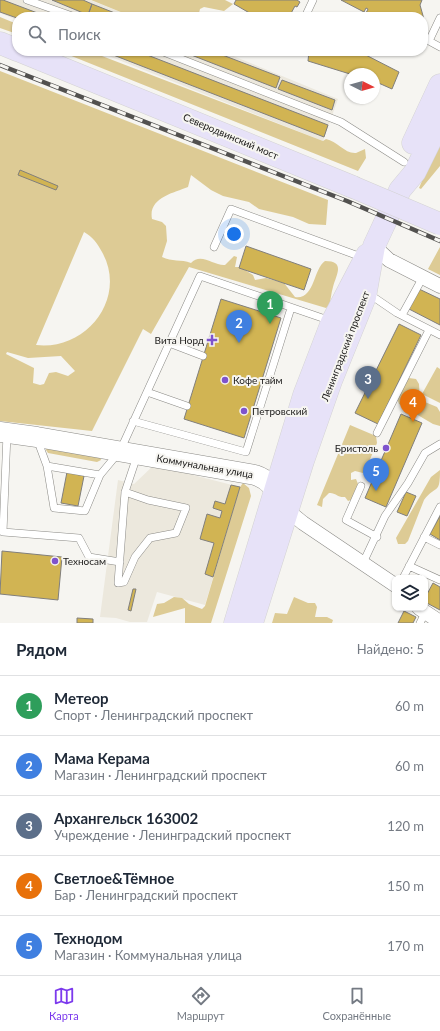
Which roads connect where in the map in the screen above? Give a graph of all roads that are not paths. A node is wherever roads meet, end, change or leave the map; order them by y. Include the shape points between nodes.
1 (27, 0) edge
2 (313, 0) edge
3 (61, 12) edge
4 (307, 12) edge
5 (440, 18) edge
6 (428, 38) edge
7 (428, 42) edge
8 (0, 43) edge
9 (440, 47) edge
10 (12, 48) edge
11 (32, 56) edge
12 (174, 56) edge
13 (440, 85) edge
14 (440, 121) edge
15 (404, 162) junction
16 (400, 190) junction
17 (440, 224) edge
18 (214, 247) dead end
19 (369, 252) junction
20 (423, 277) junction
21 (440, 286) edge
22 (358, 290) junction
23 (290, 308) junction
24 (402, 315) junction
25 (332, 322) junction
26 (429, 330) junction
27 (440, 335) edge
28 (169, 343) junction
29 (203, 356) dead end
30 (147, 392) junction
31 (187, 406) dead end
32 (133, 421) junction
33 (4, 433) edge
34 (377, 433) dead end
35 (37, 437) junction
36 (440, 444) edge
37 (129, 453) junction
38 (47, 466) junction
39 (100, 475) junction
40 (361, 486) dead end
41 (275, 489) junction
42 (125, 492) junction
43 (440, 507) edge
44 (287, 510) junction
45 (377, 536) junction
46 (424, 537) junction
47 (440, 545) edge
48 (120, 562) junction
49 (363, 563) junction
50 (409, 566) junction
51 (404, 575) edge
52 (440, 580) edge
53 (392, 583) edge
54 (421, 615) edge
55 (440, 622) edge
56 (235, 623) edge
57 (252, 623) edge

1 - 3 lane
2 - 4 lane
5 - 6 lane
7 - 9 lane
8 - 10 main road
11 - 17 main road, Северодвинский мост, bridge
12 - 15 lane via 342,122
13 - 15 main road
14 - 16 main road via 415,172
15 - 16 main road
16 - 19 main road, Ленинградский проспект
18 - 19 lane via 231,208
19 - 20 street
19 - 22 main road, Ленинградский проспект
20 - 21 street
20 - 24 lane
22 - 24 lane
22 - 25 main road, Ленинградский проспект
22 - 44 main road, Ленинградский проспект via 331,381
23 - 25 lane
23 - 28 lane via 200,276
23 - 32 lane via 246,452
24 - 26 lane
25 - 41 main road, Ленинградский проспект via 304,395
26 - 27 lane
26 - 34 lane
28 - 29 lane
28 - 30 lane
30 - 31 lane
30 - 32 lane
32 - 37 lane
33 - 35 main road, Коммунальная улица
33 - 48 lane via 3,532 79,538 89,557
35 - 37 main road, Коммунальная улица
35 - 38 lane
36 - 45 lane via 425,453 385,516
37 - 39 lane
37 - 41 main road, Коммунальная улица via 255,475 266,479
37 - 42 lane
38 - 39 lane
38 - 39 lane via 54,508 85,511
40 - 45 lane via 346,520
41 - 44 main road, Коммунальная улица
41 - 56 main road, Ленинградский проспект
42 - 48 lane
42 - 48 lane via 186,508 176,533 150,538 135,557 124,582 118,583
43 - 46 lane
44 - 49 street, Коммунальная улица
44 - 57 main road, Ленинградский проспект
45 - 49 lane
46 - 47 lane
46 - 50 lane
49 - 53 street, Коммунальная улица
50 - 51 lane
50 - 52 lane
54 - 55 street

